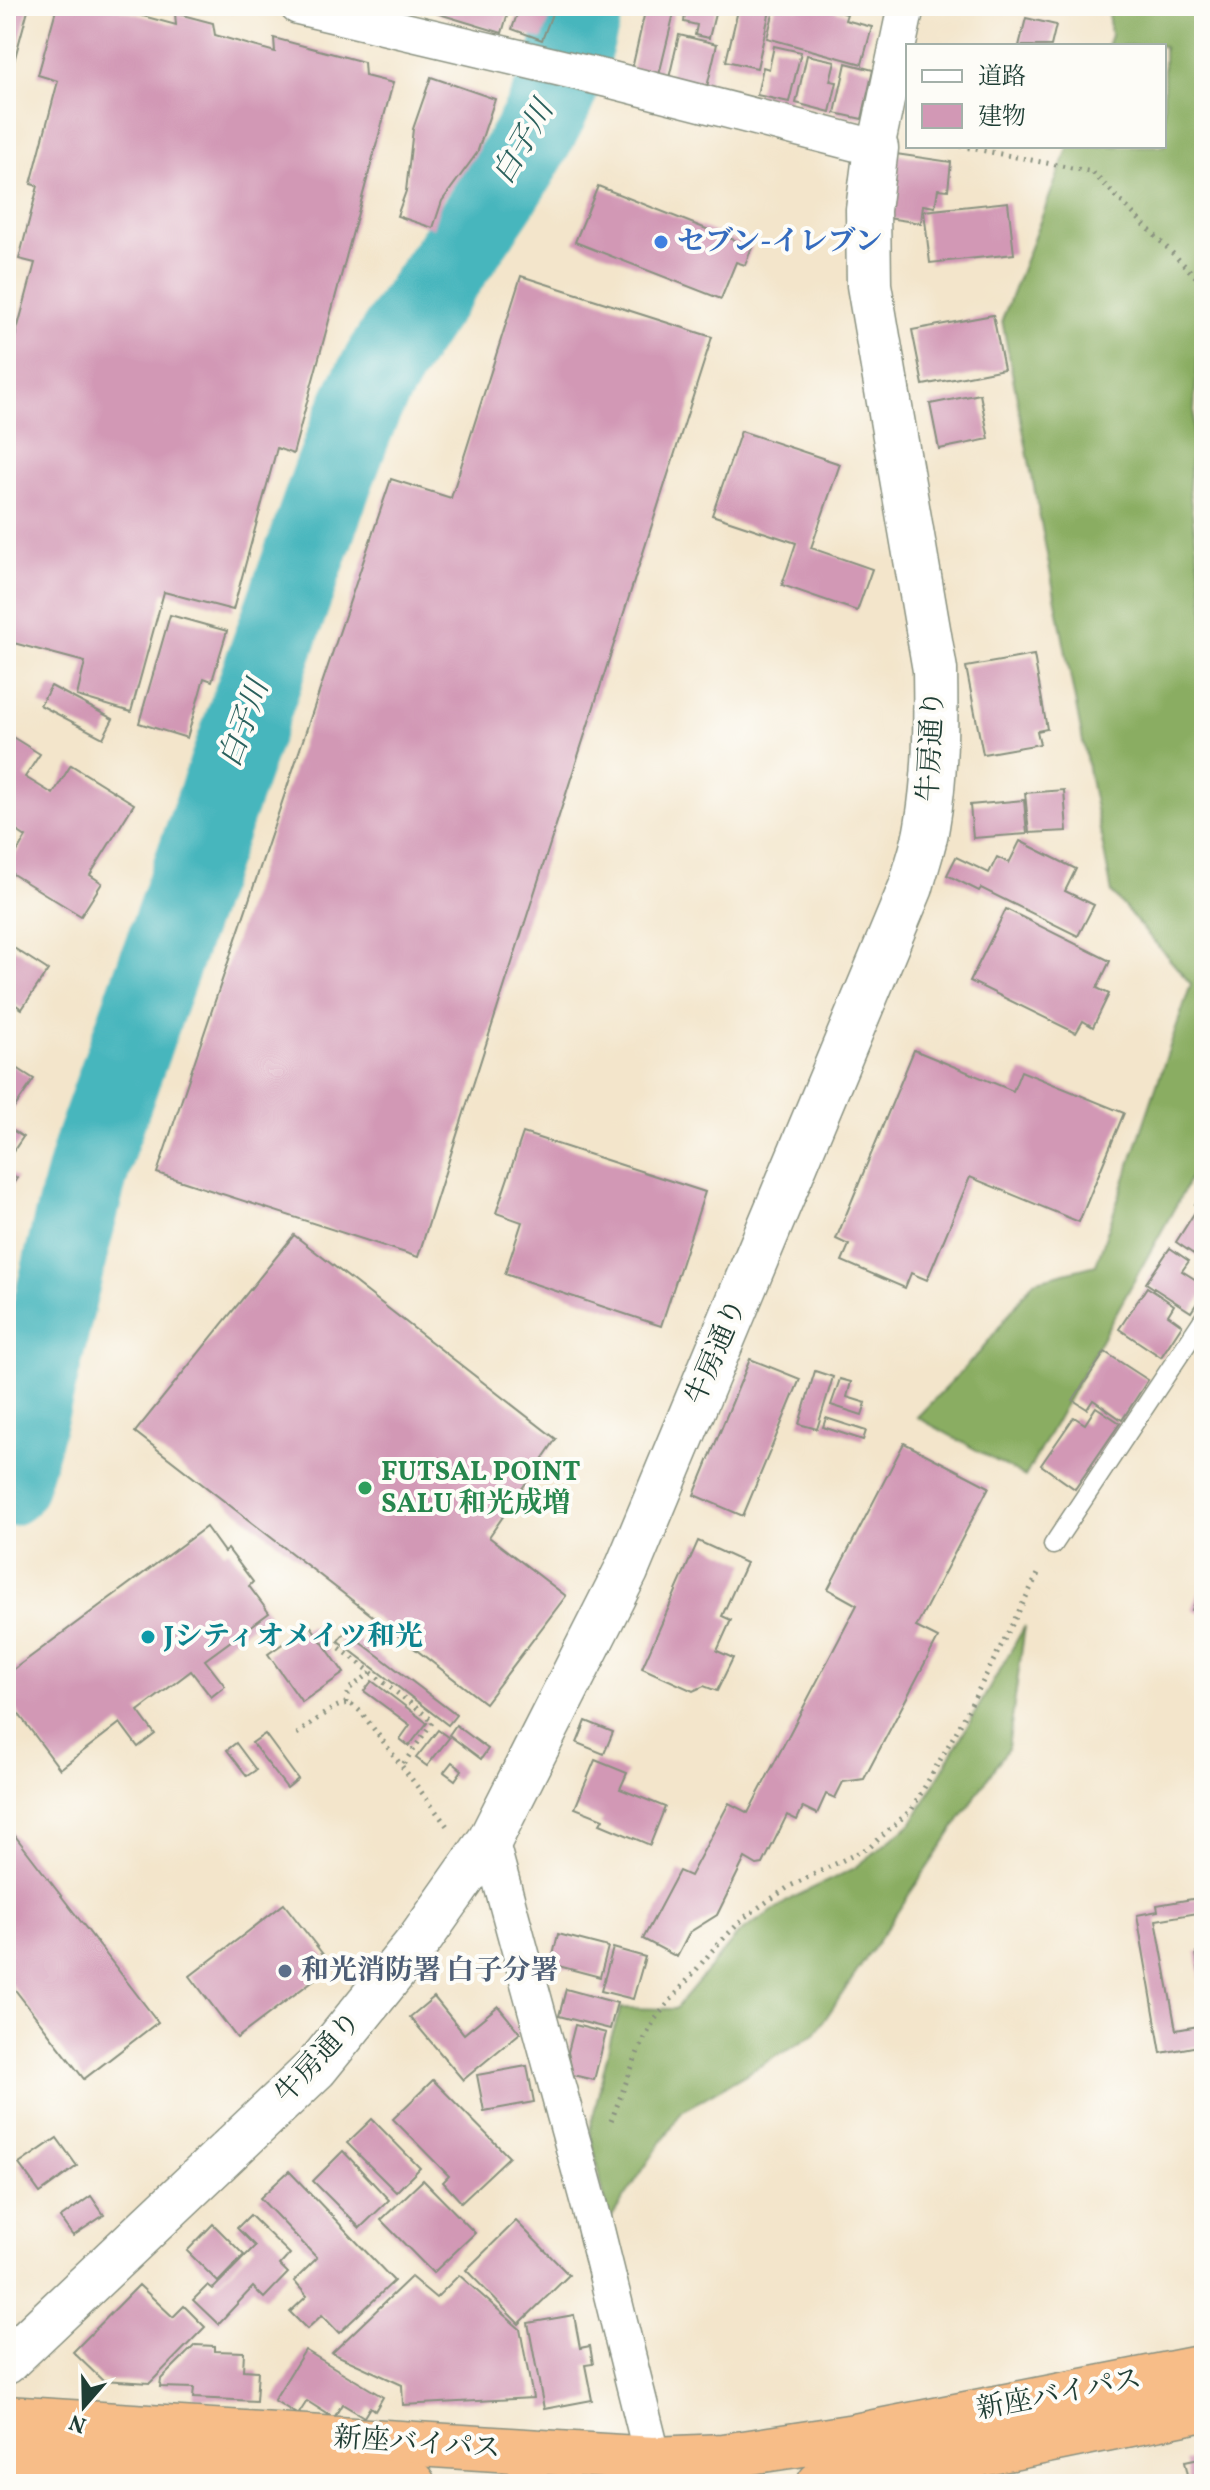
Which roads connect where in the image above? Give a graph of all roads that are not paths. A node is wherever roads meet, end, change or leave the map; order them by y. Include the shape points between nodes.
1 (298, 6) edge
2 (906, 6) edge
3 (876, 148) junction
4 (1204, 1318) edge
5 (1053, 1545) road end
6 (482, 1851) junction
7 (6, 2362) edge
8 (1204, 2367) edge
9 (1204, 2409) edge
10 (6, 2418) edge
11 (653, 2459) junction
12 (6, 2460) edge
13 (726, 2470) edge
14 (413, 2484) edge
15 (819, 2484) edge

1 - 3 street
2 - 3 street
3 - 6 street, 牛房通り via 868,210 869,285 935,670 936,732 927,828 911,887 626,1571
4 - 5 lane
6 - 7 street, 牛房通り via 421,1938 316,2068
6 - 11 street via 592,2214
8 - 13 highway, 新座バイパス via 849,2437
9 - 15 highway, 新座バイパス
10 - 11 highway, 新座バイパス
11 - 13 highway, 新座バイパス
12 - 14 highway, 新座バイパス

